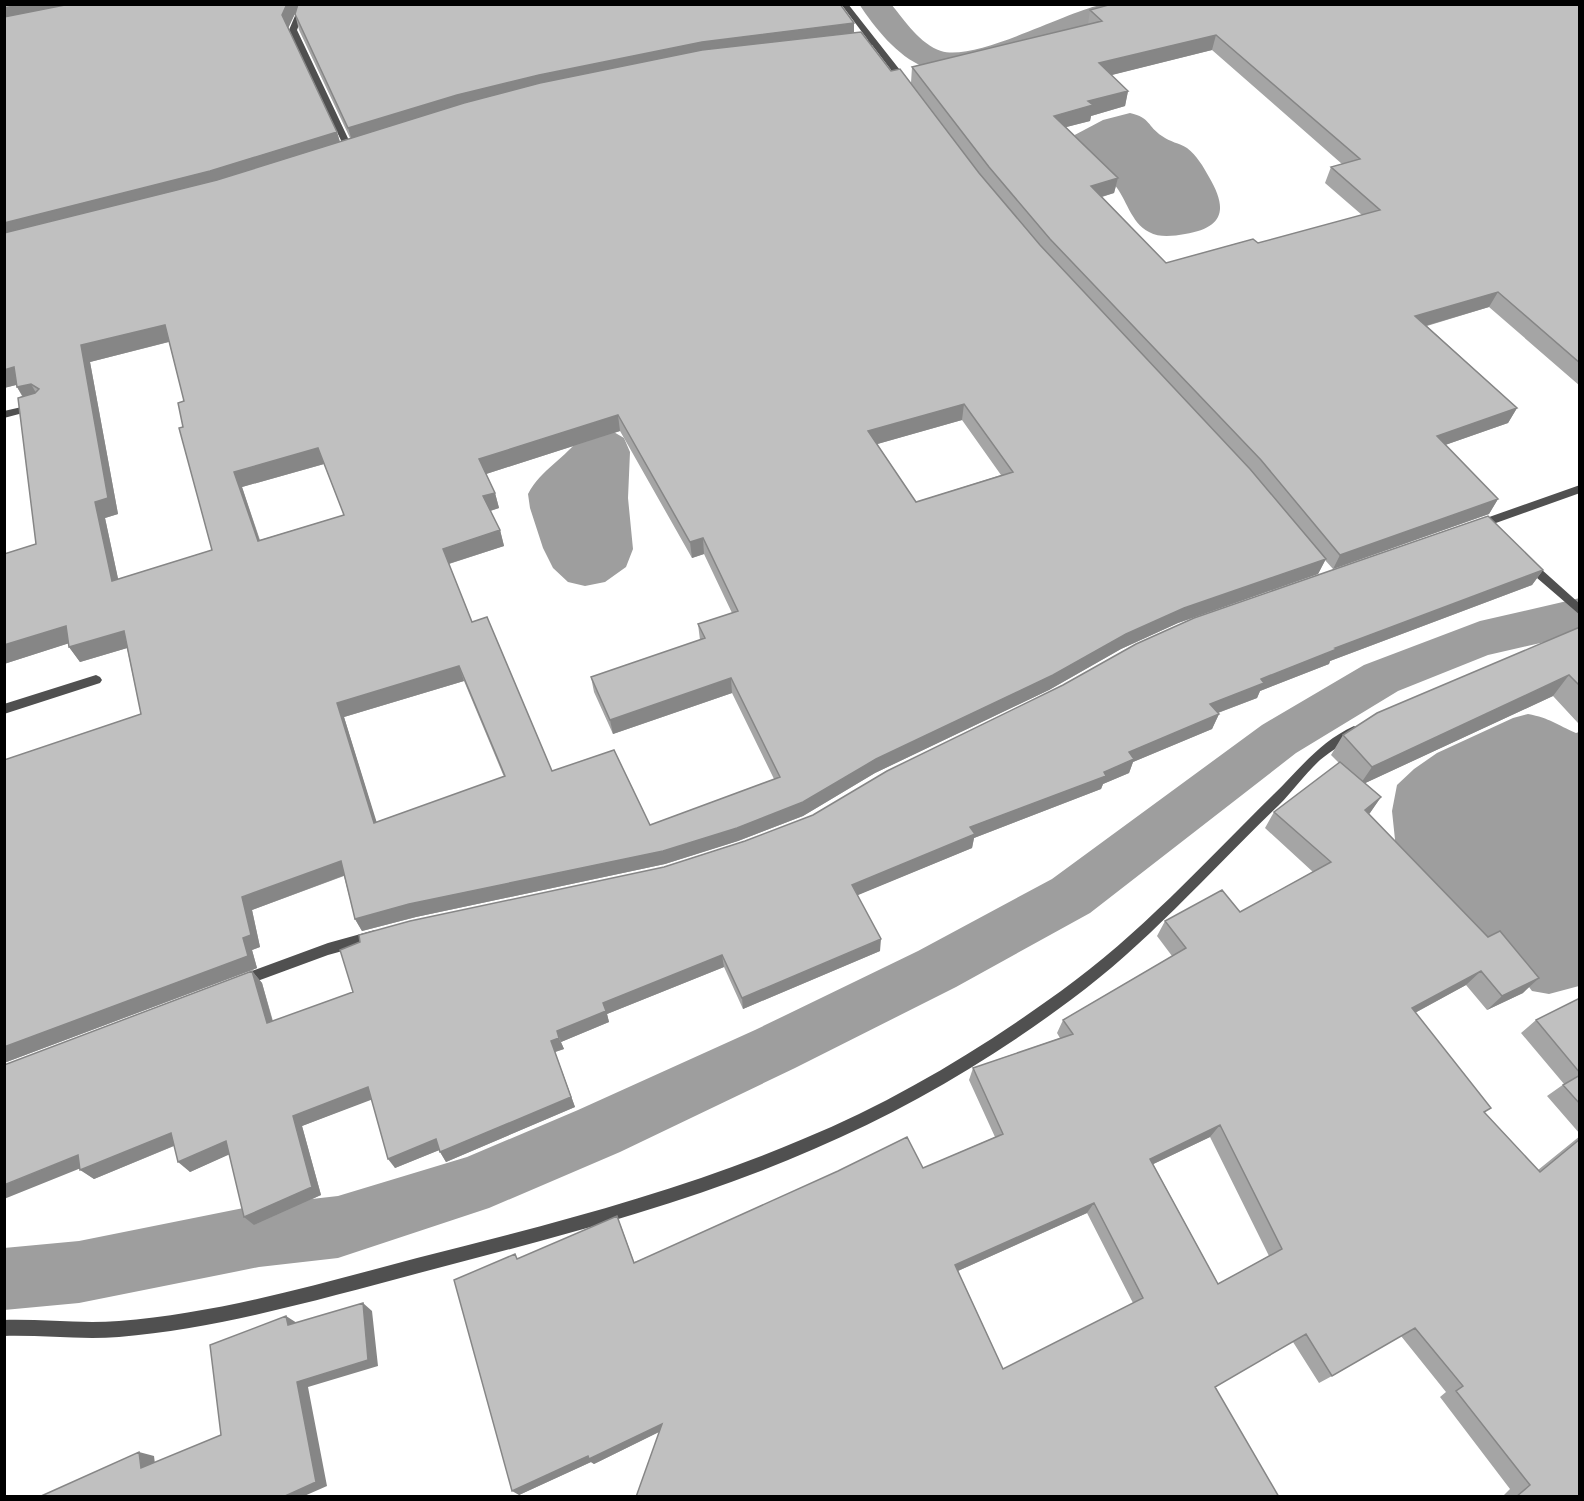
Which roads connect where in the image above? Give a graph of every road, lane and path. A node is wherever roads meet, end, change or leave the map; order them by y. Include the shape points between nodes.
1 (304, 4) edge
2 (843, 4) edge
3 (874, 42) junction
4 (842, 46) edge
5 (910, 89) edge
6 (340, 154) edge
7 (41, 405) edge
8 (4, 415) edge
9 (1580, 489) edge
10 (1497, 536) edge
11 (1521, 557) edge
12 (1580, 611) edge
13 (96, 680) dead end
14 (4, 709) edge
15 (1369, 723) edge
16 (383, 934) edge
17 (226, 987) edge
18 (4, 1328) edge

1 - 6 street via 292,30 354,149
2 - 3 street
3 - 4 street
3 - 5 street
7 - 8 street
9 - 10 street via 1478,525
11 - 12 street
13 - 14 street
15 - 18 street via 1320,753 1152,923 1072,991 982,1055 858,1122 717,1179 523,1238 317,1292 206,1316 116,1329
16 - 17 street via 328,949

